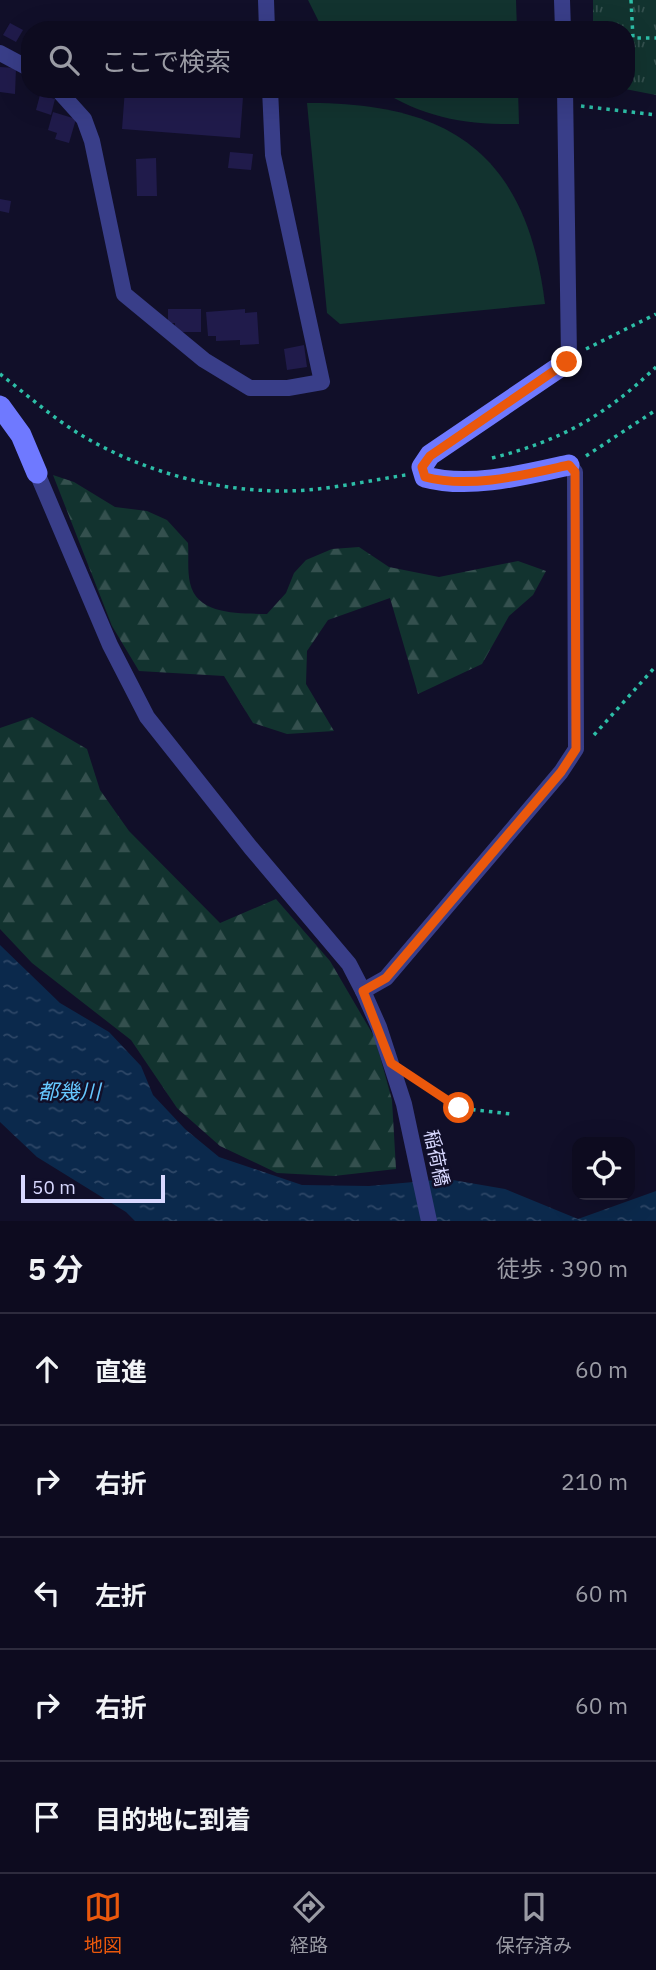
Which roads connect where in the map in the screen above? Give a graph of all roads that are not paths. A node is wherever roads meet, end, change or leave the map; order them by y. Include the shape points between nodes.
1 (266, 0) edge
2 (562, 0) edge
3 (267, 21) edge
4 (563, 21) edge
5 (0, 53) edge
6 (21, 64) edge
7 (65, 98) edge
8 (270, 98) edge
9 (565, 98) edge
10 (569, 356) joint
11 (0, 405) edge
12 (569, 465) joint
13 (37, 473) joint
14 (363, 991) junction
15 (429, 1221) edge

1 - 3 street
2 - 4 street
5 - 6 street
7 - 8 street via 84,119 92,141 124,294 204,360 250,388 288,388 322,382 273,155
9 - 10 street
10 - 12 street via 567,362 425,460 423,473 430,478 479,480
11 - 13 street via 21,435
12 - 14 street via 575,472 576,749 386,978
13 - 14 street, 稲荷橋 via 110,645 147,717 349,964
14 - 15 street, 稲荷橋 via 404,1104

